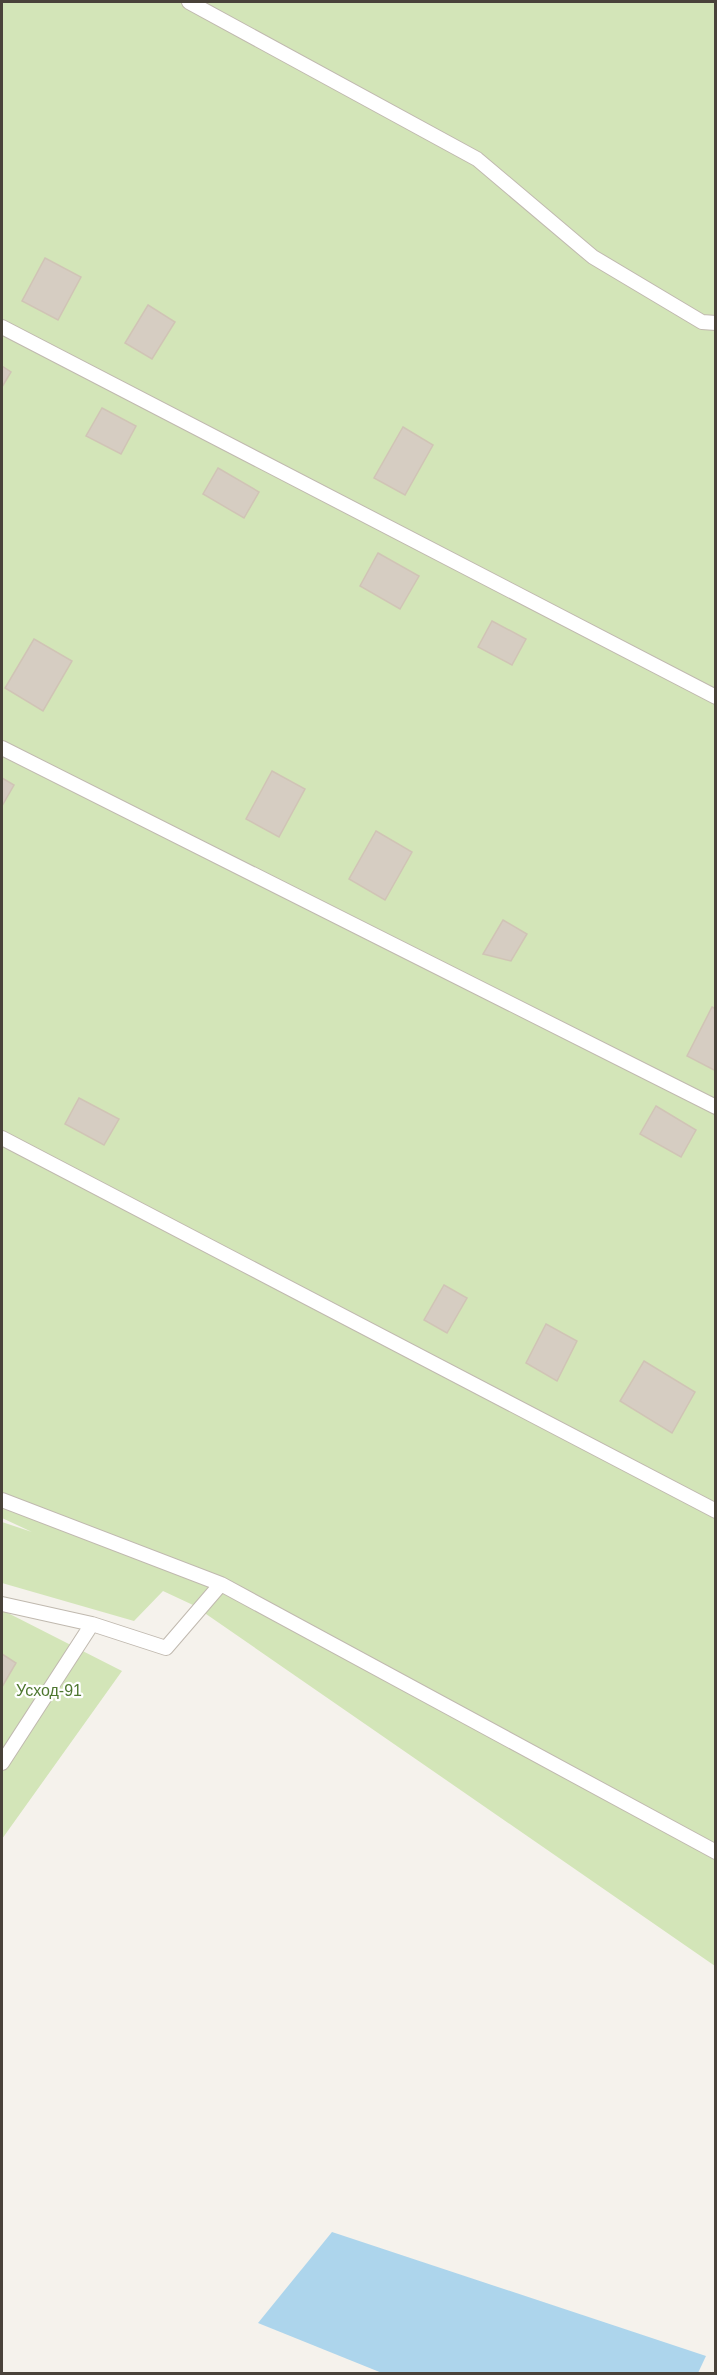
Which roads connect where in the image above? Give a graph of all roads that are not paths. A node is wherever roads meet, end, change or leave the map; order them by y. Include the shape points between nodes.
1 (189, 2) edge
2 (716, 323) edge
3 (2, 327) edge
4 (716, 697) edge
5 (2, 748) edge
6 (716, 1107) edge
7 (2, 1138) edge
8 (2, 1500) edge
9 (716, 1511) edge
10 (221, 1584) junction
11 (2, 1604) edge
12 (92, 1624) junction
13 (2, 1763) edge
14 (716, 1852) edge

1 - 2 lane via 477,159 593,257 702,322
3 - 4 lane
5 - 6 lane
7 - 9 lane
8 - 10 lane
10 - 12 lane via 166,1648
10 - 14 lane
11 - 12 lane
12 - 13 lane

